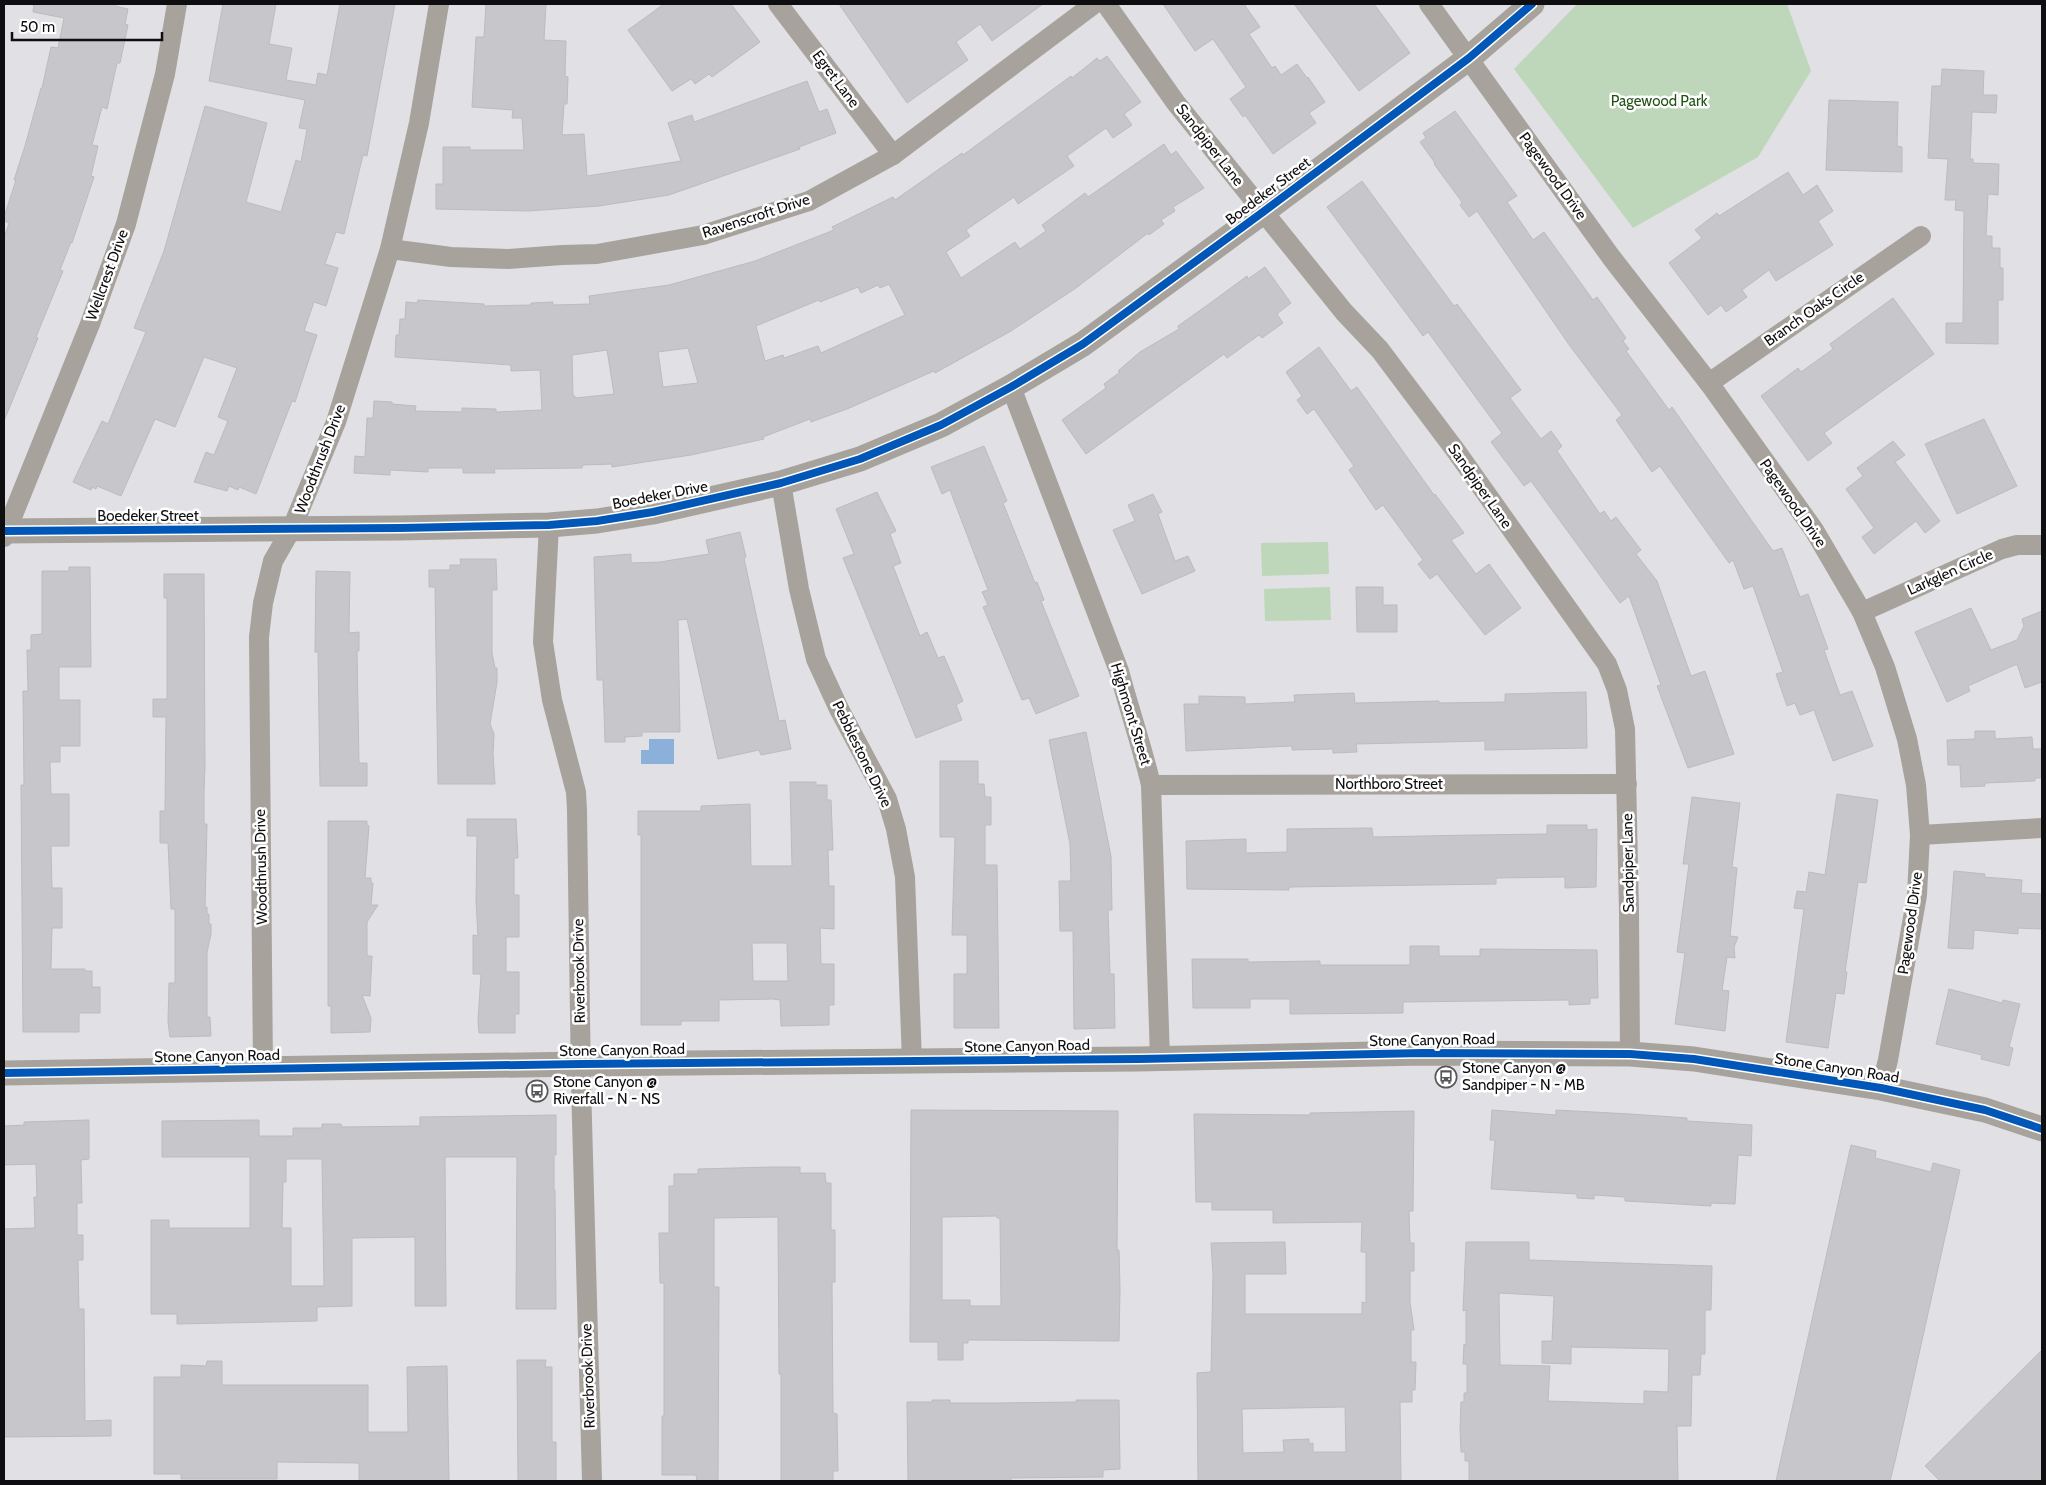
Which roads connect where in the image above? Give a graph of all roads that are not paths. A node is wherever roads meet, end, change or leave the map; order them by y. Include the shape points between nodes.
1 (177, 4) edge
2 (439, 4) edge
3 (778, 4) edge
4 (1094, 4) edge
5 (1106, 4) edge
6 (1429, 4) edge
7 (1532, 4) edge
8 (1469, 58) junction
9 (893, 155) junction
10 (1263, 212) junction
11 (1921, 236) dead end
12 (390, 249) junction
13 (1709, 383) junction
14 (1011, 387) junction
15 (781, 483) junction
16 (549, 525) junction
17 (292, 528) junction
18 (4, 533) edge
19 (2042, 545) edge
20 (1862, 612) junction
21 (1626, 784) junction
22 (1151, 785) junction
23 (2042, 828) edge
24 (1920, 835) junction
25 (1630, 1054) junction
26 (1160, 1058) junction
27 (912, 1061) junction
28 (581, 1064) junction
29 (263, 1069) junction
30 (4, 1073) edge
31 (1881, 1088) junction
32 (2042, 1129) edge
33 (592, 1481) edge

1 - 18 street, Wellcrest Drive via 165,74 126,224 90,324
2 - 12 street, Woodthrush Drive via 419,123
3 - 9 street, Egret Lane
4 - 9 street, Ravenscroft Drive
5 - 10 street, Sandpiper Lane via 1176,103
6 - 8 street, Pagewood Drive
7 - 8 street, Boedeker Street
8 - 10 street, Boedeker Street
8 - 13 street, Pagewood Drive via 1611,257
9 - 12 street, Ravenscroft Drive via 809,201 703,235 597,254 508,259 451,257
10 - 14 street, Boedeker Street via 1083,344
10 - 21 street, Sandpiper Lane via 1344,312 1380,350 1456,451 1606,664 1617,690 1625,729
11 - 13 street, Branch Oaks Circle
12 - 17 street, Woodthrush Drive via 336,422
13 - 20 street, Pagewood Drive via 1814,530
14 - 15 street, Boedeker Drive via 940,425 860,460
14 - 22 street, Highmont Street via 1119,671
15 - 16 street, Boedeker Drive via 653,512
15 - 27 street, Pebblestone Drive via 798,589 816,659 887,799 896,828 905,877
16 - 17 street, Boedeker Drive
16 - 28 street, Riverbrook Drive via 543,642 552,700 576,792
17 - 18 street, Boedeker Street
17 - 29 street, Woodthrush Drive via 274,561 258,637
19 - 20 street, Larkglen Circle via 2002,549
20 - 24 street, Pagewood Drive via 1885,667 1908,739
21 - 22 street, Northboro Street
21 - 25 street, Sandpiper Lane
22 - 26 street, Highmont Street
23 - 24 street
24 - 31 street, Pagewood Drive via 1917,895
25 - 26 street, Stone Canyon Road via 1432,1053
25 - 31 street, Stone Canyon Road via 1694,1059
26 - 27 street, Stone Canyon Road
27 - 28 street, Stone Canyon Road
28 - 29 street, Stone Canyon Road
28 - 33 street, Riverbrook Drive
29 - 30 street, Stone Canyon Road
31 - 32 street, Stone Canyon Road via 1969,1106

